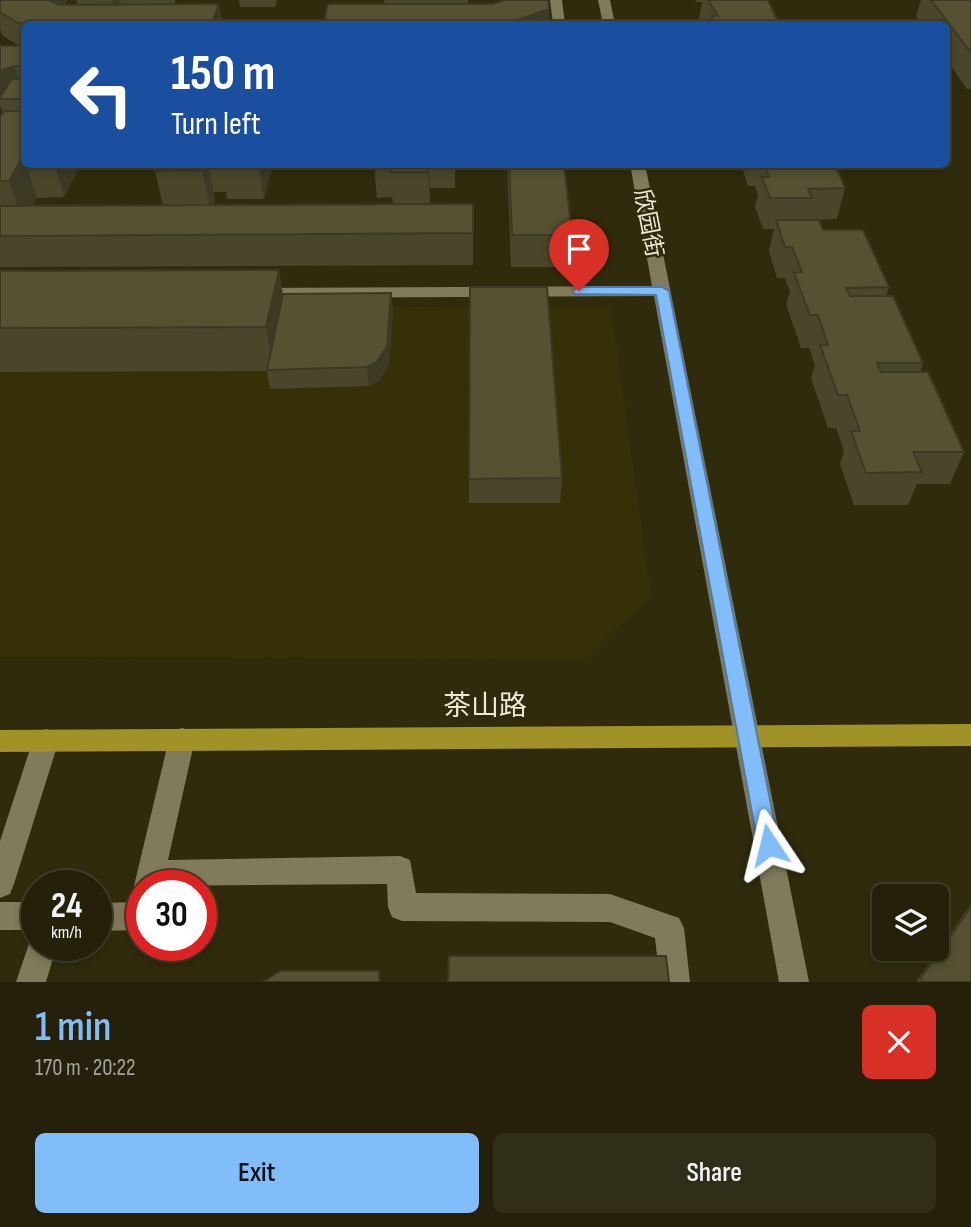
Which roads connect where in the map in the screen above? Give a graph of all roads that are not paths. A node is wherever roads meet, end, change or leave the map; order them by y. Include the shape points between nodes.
1 (556, 0) edge
2 (604, 0) edge
3 (559, 21) edge
4 (608, 21) edge
5 (638, 168) edge
6 (662, 291) junction
7 (234, 293) edge
8 (748, 735) junction
9 (971, 736) edge
10 (182, 739) junction
11 (46, 740) junction
12 (0, 741) edge
13 (152, 870) edge
14 (217, 877) edge
15 (0, 884) edge
16 (0, 916) edge
17 (21, 916) edge
18 (37, 961) edge
19 (31, 982) edge
20 (675, 982) edge
21 (794, 982) edge

1 - 3 street
2 - 4 street
5 - 6 street, 欣园街
6 - 7 street
6 - 8 street, 欣园街
8 - 9 main road, 茶山路
8 - 10 main road, 茶山路
8 - 21 street, 欣园街
10 - 11 main road, 茶山路
10 - 13 street
11 - 12 main road, 茶山路
11 - 15 street
14 - 20 street via 400,870 402,907 610,908 669,928
16 - 17 street
18 - 19 street

